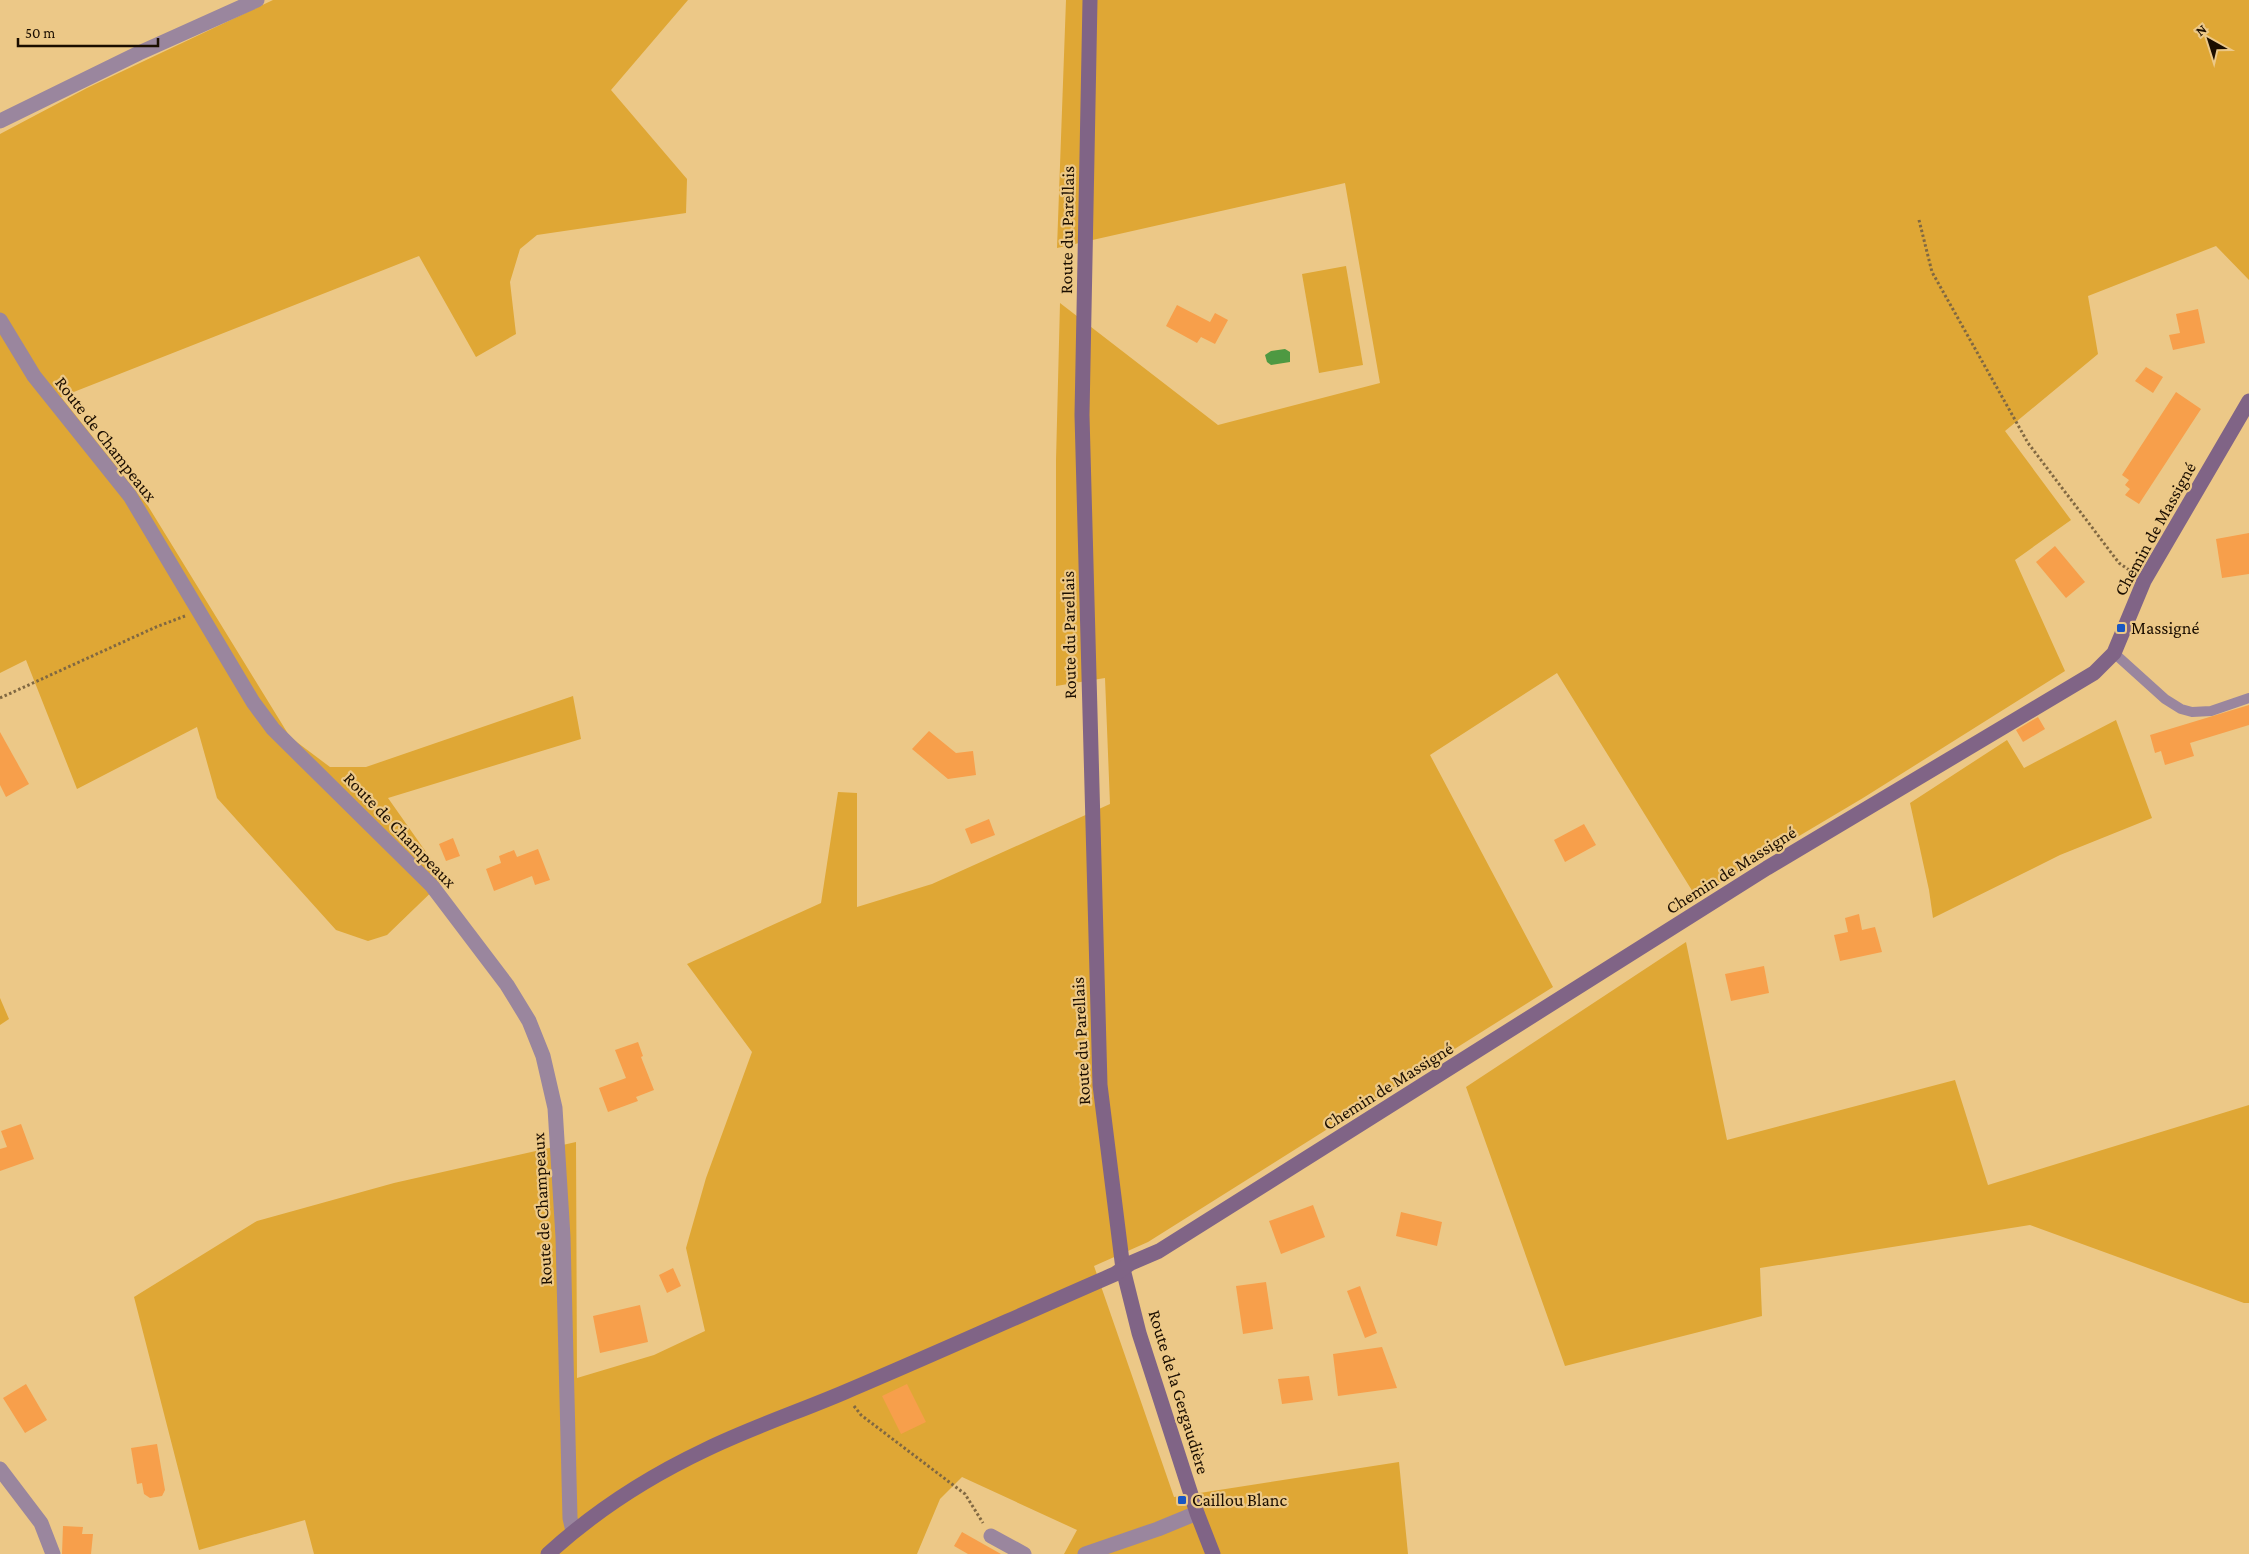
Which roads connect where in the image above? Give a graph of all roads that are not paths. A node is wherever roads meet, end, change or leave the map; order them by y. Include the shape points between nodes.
1 (257, 0) edge
2 (1090, 0) edge
3 (0, 121) edge
4 (0, 320) edge
5 (2249, 401) edge
6 (2114, 653) junction
7 (2249, 698) edge
8 (1123, 1268) junction
9 (0, 1469) edge
10 (1197, 1513) junction
11 (573, 1531) junction
12 (992, 1536) road end
13 (53, 1554) edge
14 (548, 1554) edge
15 (1024, 1554) edge
16 (1085, 1554) edge
17 (1213, 1554) edge

1 - 3 street via 138,53
2 - 8 street, Route du Parellais via 1082,415 1095,918 1100,1085
4 - 11 street, Route de Champeaux via 34,376 130,496 253,702 273,729 432,886 507,985 528,1021 544,1056 556,1108
5 - 6 street, Chemin de Massigné via 2144,581
6 - 7 lane via 2165,699 2181,709 2211,711
6 - 8 street, Chemin de Massigné via 2094,673 1767,868 1159,1251
8 - 10 street, Route de la Gergaudière via 1138,1334
8 - 11 street, Chemin de Massigné via 844,1392 706,1449 621,1496
9 - 13 street via 41,1523
10 - 16 street
10 - 17 street, Route de la Gergaudière
11 - 14 street, Chemin de Massigné
12 - 15 street

